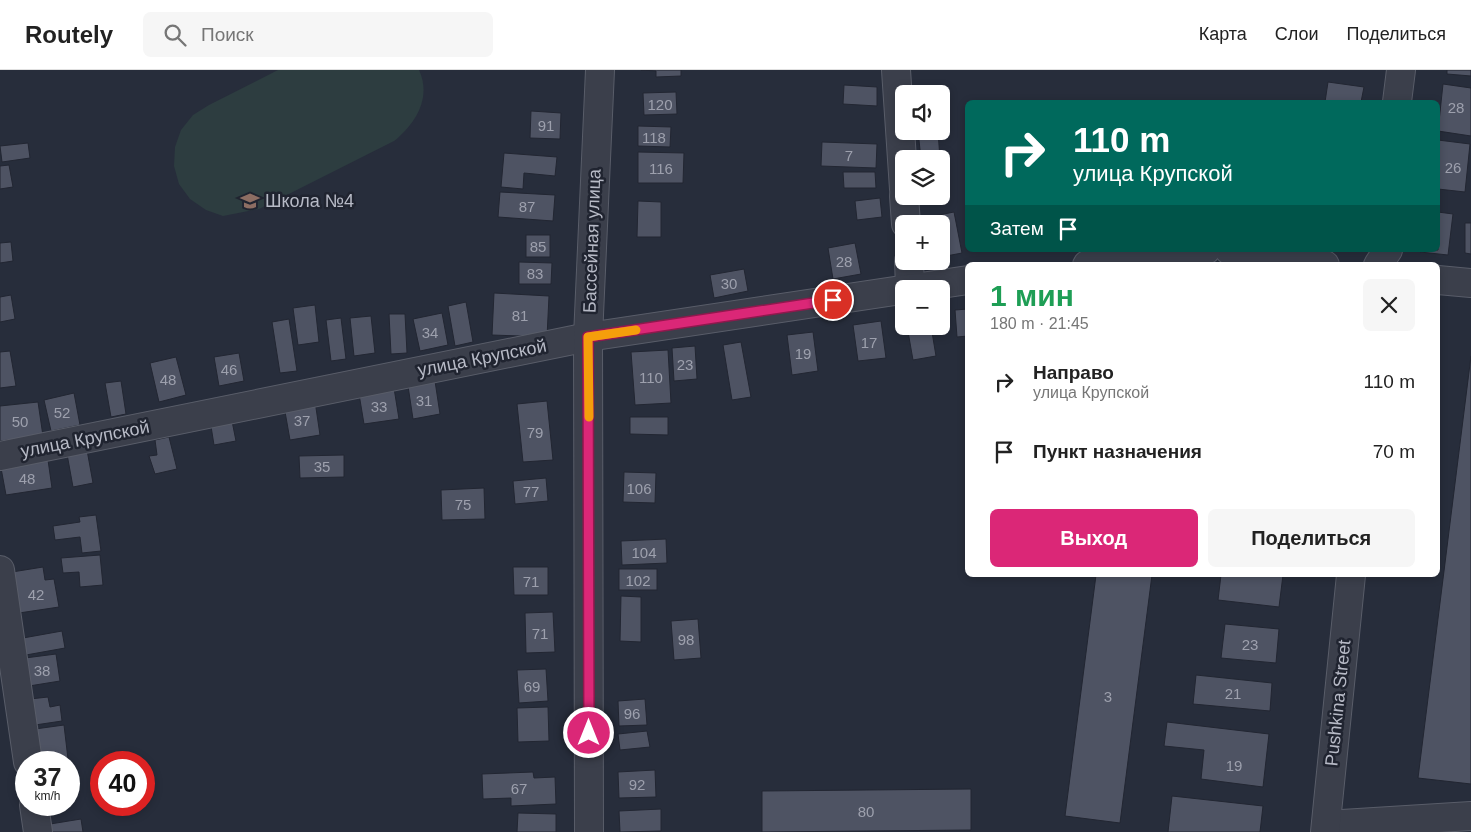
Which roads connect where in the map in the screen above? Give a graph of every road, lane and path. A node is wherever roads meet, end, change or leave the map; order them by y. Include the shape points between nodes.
1 (600, 70) edge
2 (896, 70) edge
3 (1401, 70) edge
4 (1420, 70) edge
5 (1397, 100) edge
6 (1415, 100) edge
7 (901, 150) edge
8 (1190, 252) edge
9 (1241, 252) edge
10 (1111, 262) edge
11 (1306, 262) edge
12 (909, 274) edge
13 (965, 280) edge
14 (1440, 280) edge
15 (1471, 283) edge
16 (588, 337) junction
17 (0, 456) edge
18 (0, 570) edge
19 (1351, 577) edge
20 (26, 751) edge
21 (36, 816) edge
22 (1471, 816) edge
23 (1325, 829) edge
24 (38, 832) edge
25 (590, 832) edge

1 - 16 street, Бассейная улица
2 - 7 street
3 - 5 street
4 - 6 street
8 - 10 street
9 - 11 street
12 - 13 street, улица Крупской
12 - 16 street, улица Крупской
14 - 15 street
16 - 17 street, улица Крупской
16 - 25 street, Бассейная улица
18 - 20 street
19 - 23 street, Pushkina Street
21 - 24 street
22 - 23 street

